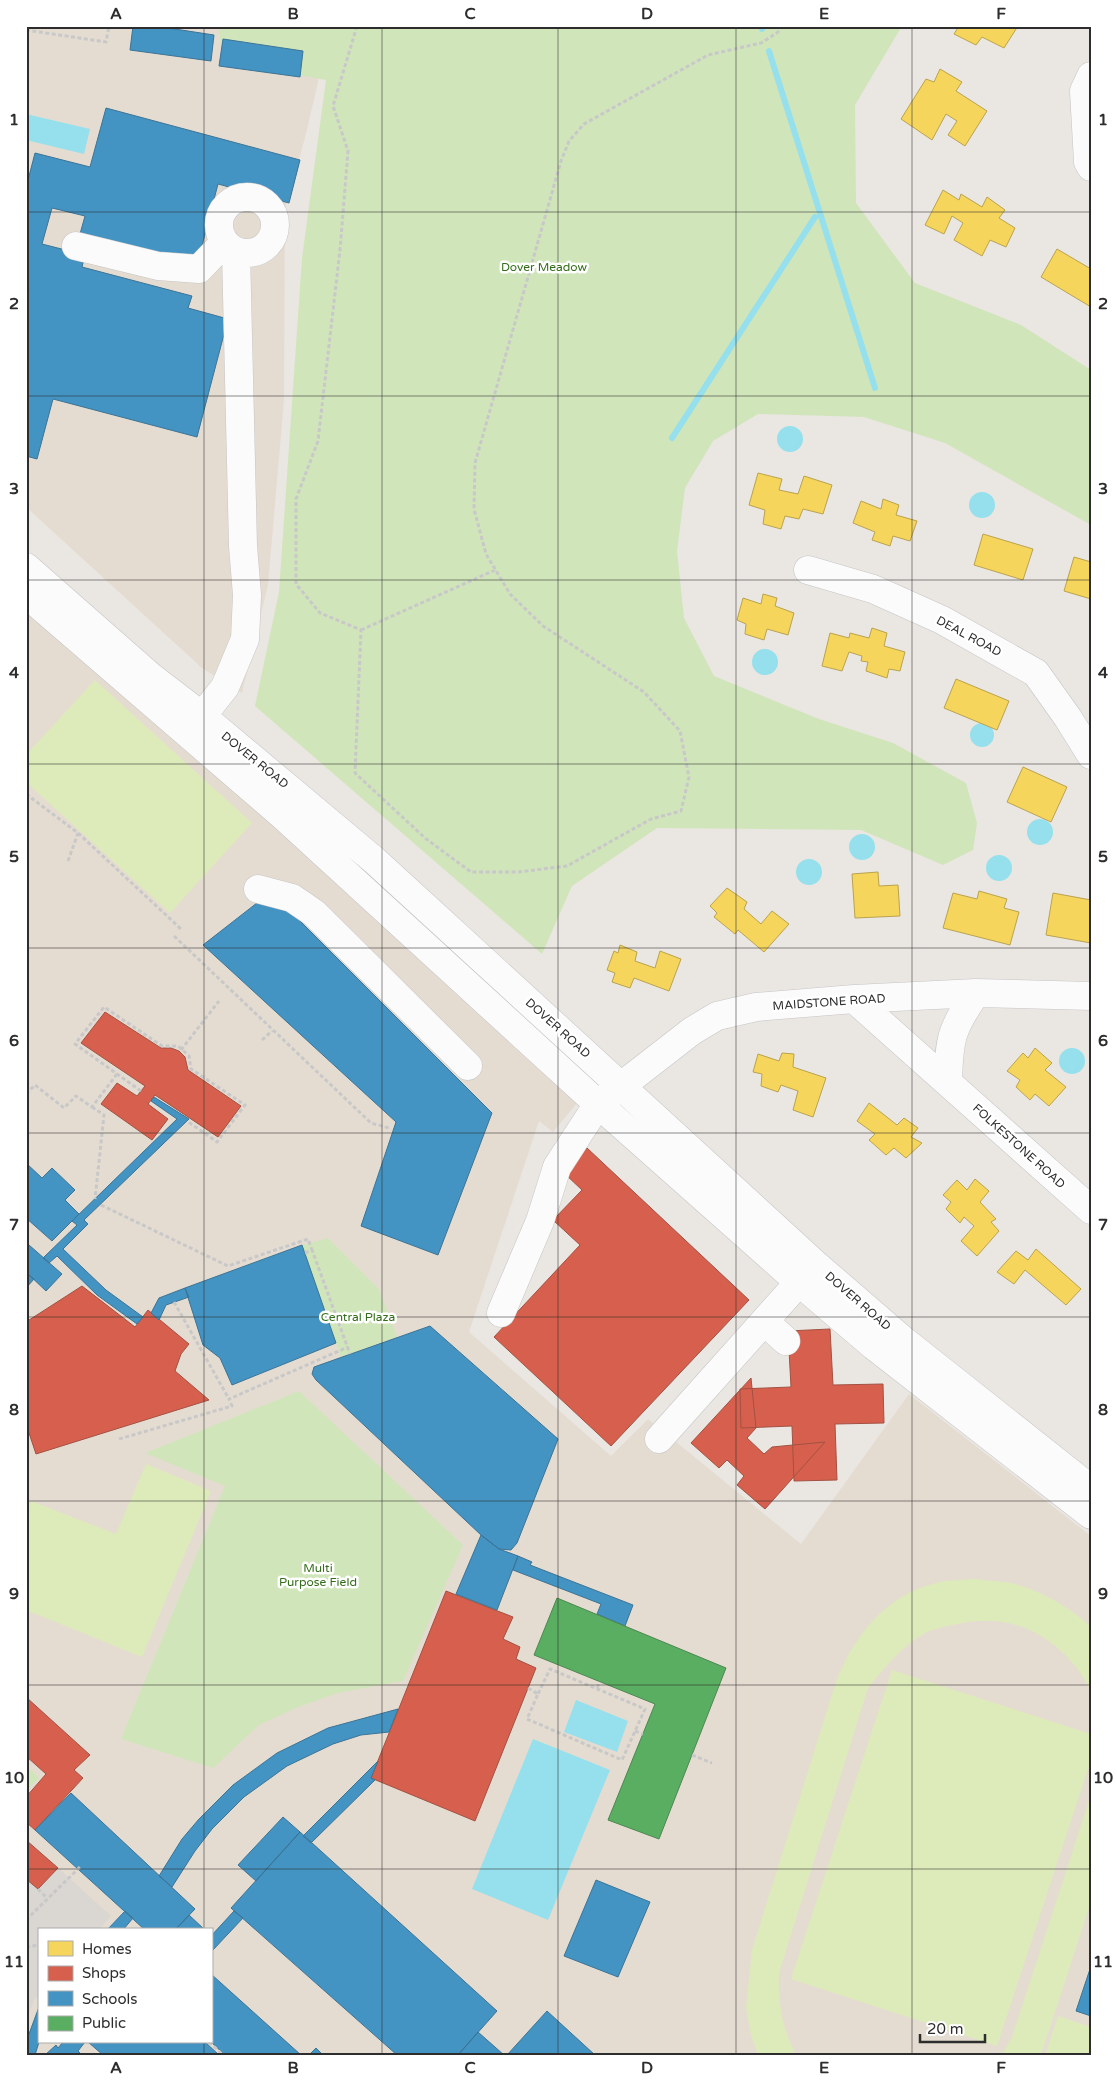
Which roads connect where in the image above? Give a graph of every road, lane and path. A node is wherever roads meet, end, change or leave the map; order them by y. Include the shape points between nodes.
1 (109, 26) edge
2 (357, 26) edge
3 (781, 26) edge
4 (26, 30) edge
5 (1091, 76) edge
6 (1091, 168) edge
7 (76, 246) dead end
8 (26, 567) edge
9 (495, 570) junction
10 (808, 570) dead end
11 (36, 593) edge
12 (361, 630) junction
13 (202, 716) junction
14 (171, 718) junction
15 (1091, 755) edge
16 (26, 794) edge
17 (78, 833) junction
18 (68, 861) dead end
19 (258, 889) dead end
20 (181, 929) dead end
21 (174, 936) dead end
22 (976, 993) junction
23 (1091, 996) edge
24 (854, 999) junction
25 (219, 1001) dead end
26 (272, 1030) junction
27 (262, 1040) dead end
28 (182, 1050) junction
29 (468, 1066) dead end
30 (117, 1074) junction
31 (948, 1082) junction
32 (620, 1085) junction
33 (141, 1091) dead end
34 (26, 1094) edge
35 (598, 1104) junction
36 (92, 1107) junction
37 (187, 1121) dead end
38 (389, 1128) dead end
39 (95, 1199) dead end
40 (101, 1205) dead end
41 (1091, 1210) edge
42 (312, 1250) junction
43 (305, 1253) dead end
44 (808, 1273) junction
45 (174, 1302) dead end
46 (502, 1313) dead end
47 (765, 1322) junction
48 (786, 1341) dead end
49 (348, 1347) junction
50 (350, 1354) dead end
51 (229, 1399) junction
52 (119, 1439) dead end
53 (659, 1439) dead end
54 (1091, 1489) edge
55 (1091, 1515) edge
56 (600, 1682) dead end
57 (528, 1688) dead end
58 (597, 1688) junction
59 (538, 1694) junction
60 (635, 1731) junction
61 (642, 1734) dead end
62 (692, 1755) dead end
63 (712, 1763) dead end
64 (81, 1866) dead end
65 (38, 1889) dead end
66 (47, 1898) junction
67 (26, 1920) edge
68 (211, 2044) edge
69 (223, 2055) edge

1 - 4 path via 106,42
2 - 12 path via 333,106 348,151 318,442 296,499 296,584 320,613
3 - 9 path via 778,32 761,43 708,55 584,124 569,141 560,161 475,463 474,509 486,554
5 - 6 street via 1084,91
7 - 13 street via 158,266 199,269 230,248 247,595 245,639 226,687
8 - 11 street, DOVER ROAD
9 - 12 path
9 - 12 path via 510,594 543,626 644,692 680,730 689,777 681,811 651,819 566,866 518,872 471,872 425,838 355,773
10 - 15 street, DEAL ROAD via 873,590 942,620 1036,673
11 - 13 street, DOVER ROAD
11 - 14 street, DOVER ROAD
13 - 14 street
13 - 32 street, DOVER ROAD via 374,860
14 - 35 street, DOVER ROAD via 289,821
16 - 17 path
17 - 18 path
17 - 20 path
19 - 29 street via 292,898 314,913
21 - 26 path
22 - 23 street, MAIDSTONE ROAD
22 - 24 street, MAIDSTONE ROAD
22 - 31 street via 956,1021 951,1036
24 - 31 street, FOLKESTONE ROAD
24 - 32 street, MAIDSTONE ROAD via 756,1007 717,1016
25 - 28 path
26 - 27 path
26 - 38 path via 371,1123
28 - 30 path via 178,1046 162,1046 104,1007 75,1044
28 - 37 path via 189,1056 191,1069 245,1105 217,1142
30 - 33 path
30 - 36 path
31 - 41 street, FOLKESTONE ROAD
32 - 35 street, MAIDSTONE ROAD
32 - 44 street, DOVER ROAD
34 - 36 path via 35,1084 64,1108 76,1096
35 - 44 street, DOVER ROAD
35 - 46 street, MAIDSTONE ROAD via 557,1167 540,1221
36 - 39 path via 104,1115
40 - 42 path via 228,1266 308,1239
42 - 43 path
42 - 49 path
44 - 47 street
44 - 54 street, DOVER ROAD via 903,1340
44 - 55 street, DOVER ROAD via 874,1346
45 - 51 path
47 - 48 street
47 - 53 street
49 - 50 path
49 - 51 path
51 - 52 path via 232,1406
56 - 58 path
57 - 59 path
58 - 59 path via 550,1668
58 - 60 path via 645,1709
59 - 60 path via 527,1719 622,1760
60 - 61 path
62 - 63 path
64 - 66 path
65 - 66 path
66 - 67 path
68 - 69 path

